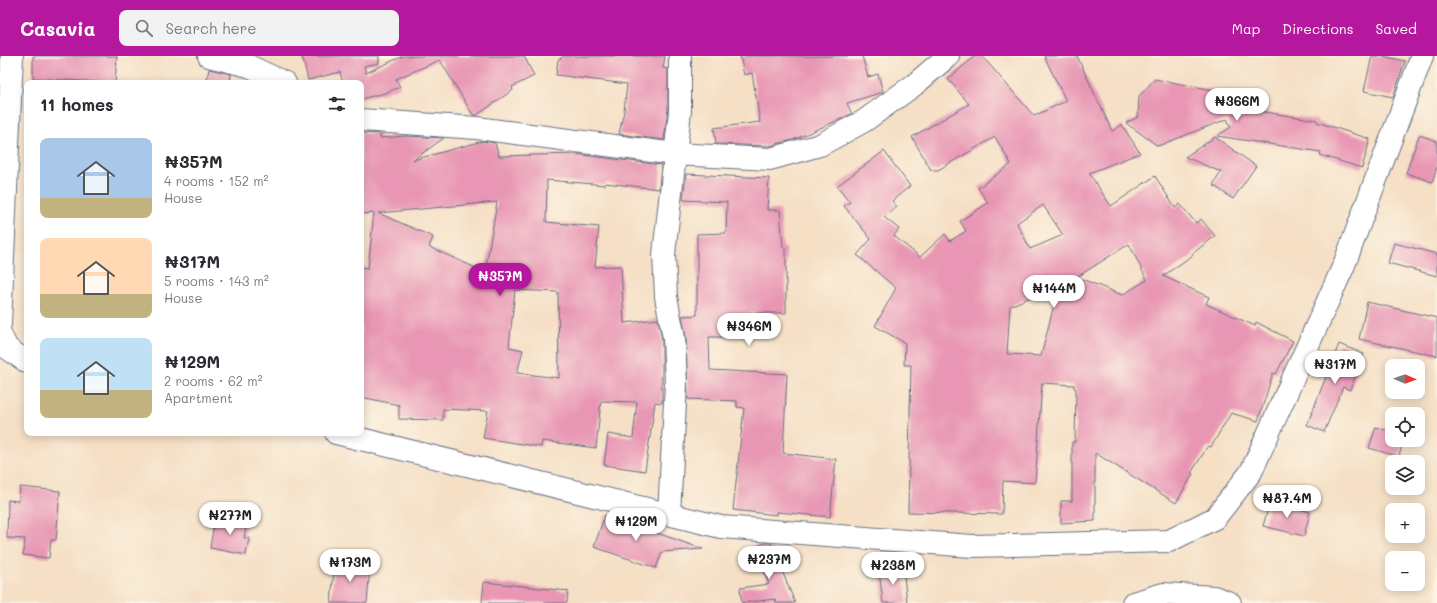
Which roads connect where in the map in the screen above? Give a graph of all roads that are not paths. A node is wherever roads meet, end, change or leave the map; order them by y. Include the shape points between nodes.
1 (12, 56) edge
2 (209, 56) edge
3 (680, 56) edge
4 (948, 56) edge
5 (1422, 56) edge
6 (279, 80) edge
7 (364, 120) edge
8 (675, 154) junction
9 (0, 324) edge
10 (0, 334) edge
11 (24, 360) edge
12 (348, 436) edge
13 (669, 514) junction
14 (1133, 603) edge
15 (1230, 603) edge

1 - 9 street
2 - 6 street via 249,66
3 - 8 street via 680,111
4 - 8 street via 914,85 864,121 820,145 770,159
5 - 13 street via 1344,265 1293,380 1251,472 1215,518 1169,540 972,546 721,527
7 - 8 street via 478,128
8 - 13 street via 664,254 666,297 674,338 676,384
10 - 11 street via 7,348
12 - 13 street
14 - 15 street via 1162,594 1214,597

